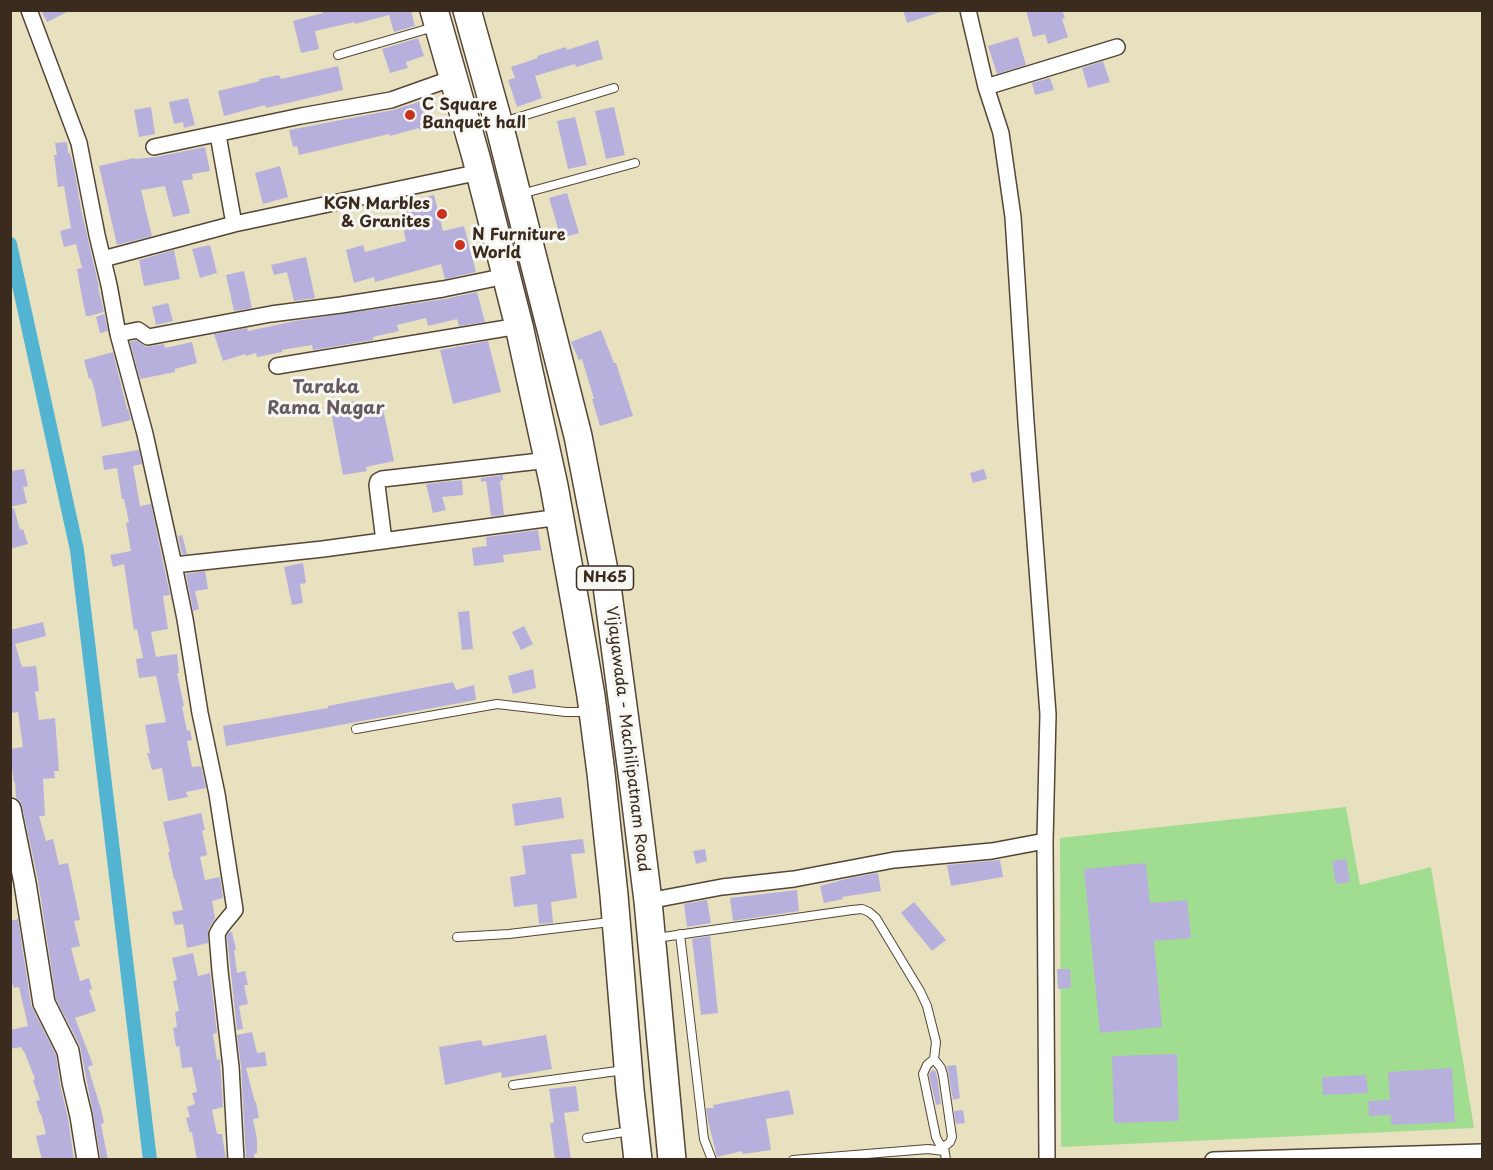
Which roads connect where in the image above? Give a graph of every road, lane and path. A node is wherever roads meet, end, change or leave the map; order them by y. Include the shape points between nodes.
1 (29, 10) edge
2 (968, 10) edge
3 (471, 13) edge
4 (436, 18) edge
5 (1117, 47) dead end
6 (338, 55) dead end
7 (453, 78) junction
8 (986, 87) junction
9 (614, 88) dead end
10 (499, 123) junction
11 (218, 135) junction
12 (154, 147) dead end
13 (635, 163) dead end
14 (480, 172) junction
15 (517, 195) junction
16 (234, 224) junction
17 (103, 259) junction
18 (506, 276) junction
19 (519, 326) junction
20 (117, 334) junction
21 (277, 366) dead end
22 (549, 460) junction
23 (560, 517) junction
24 (384, 541) junction
25 (174, 565) junction
26 (592, 709) junction
27 (356, 729) dead end
28 (10, 809) edge
29 (1045, 841) junction
30 (648, 901) junction
31 (616, 921) junction
32 (680, 934) junction
33 (457, 937) dead end
34 (651, 939) junction
35 (934, 1059) junction
36 (629, 1069) junction
37 (513, 1085) dead end
38 (635, 1131) junction
39 (587, 1138) dead end
40 (1482, 1152) edge
41 (945, 1153) edge
42 (1265, 1159) edge
43 (88, 1160) edge
44 (236, 1160) edge
45 (638, 1160) edge
46 (672, 1160) edge
47 (712, 1160) edge
48 (792, 1160) edge
49 (1047, 1160) edge
50 (1213, 1160) edge

1 - 17 street via 79,143
2 - 8 street
3 - 10 highway, Vijayawada - Machilipatnam Road / NH65
4 - 6 lane
4 - 7 highway, Vijayawada - Machilipatnam Road / NH65
5 - 8 street
7 - 11 street via 391,99
7 - 14 highway, Vijayawada - Machilipatnam Road / NH65
8 - 29 street via 1001,133 1013,217 1048,714
9 - 10 lane
10 - 15 highway, Vijayawada - Machilipatnam Road / NH65
11 - 12 street
11 - 16 street
13 - 15 lane
14 - 16 street
14 - 18 highway, Vijayawada - Machilipatnam Road / NH65
15 - 30 highway, Vijayawada - Machilipatnam Road / NH65 via 578,436 607,586
16 - 17 street
17 - 20 street
18 - 19 highway, Vijayawada - Machilipatnam Road / NH65
18 - 20 street via 148,337 138,330
19 - 21 street
19 - 22 highway, Vijayawada - Machilipatnam Road / NH65
20 - 25 street via 145,434
22 - 23 highway, Vijayawada - Machilipatnam Road / NH65
22 - 24 street via 382,479 376,485
23 - 24 street
23 - 26 highway, Vijayawada - Machilipatnam Road / NH65
24 - 25 street
25 - 44 street via 235,910 217,934
26 - 27 lane via 566,712 497,704
26 - 31 highway, Vijayawada - Machilipatnam Road / NH65
28 - 43 street via 44,1003 68,1051
29 - 30 street via 992,851 894,860
29 - 49 street
30 - 34 highway, Vijayawada - Machilipatnam Road / NH65
31 - 33 lane
31 - 36 highway, Vijayawada - Machilipatnam Road / NH65
32 - 34 lane
32 - 35 lane via 842,911 869,912 927,1006 936,1042
32 - 47 lane via 704,1139
34 - 46 highway, Vijayawada - Machilipatnam Road / NH65
35 - 41 lane via 942,1072 952,1137
35 - 41 lane via 923,1074 936,1137
36 - 37 lane
36 - 38 highway, Vijayawada - Machilipatnam Road / NH65
38 - 39 lane
38 - 45 highway, Vijayawada - Machilipatnam Road / NH65
40 - 42 street
41 - 48 lane via 928,1149
42 - 50 street

